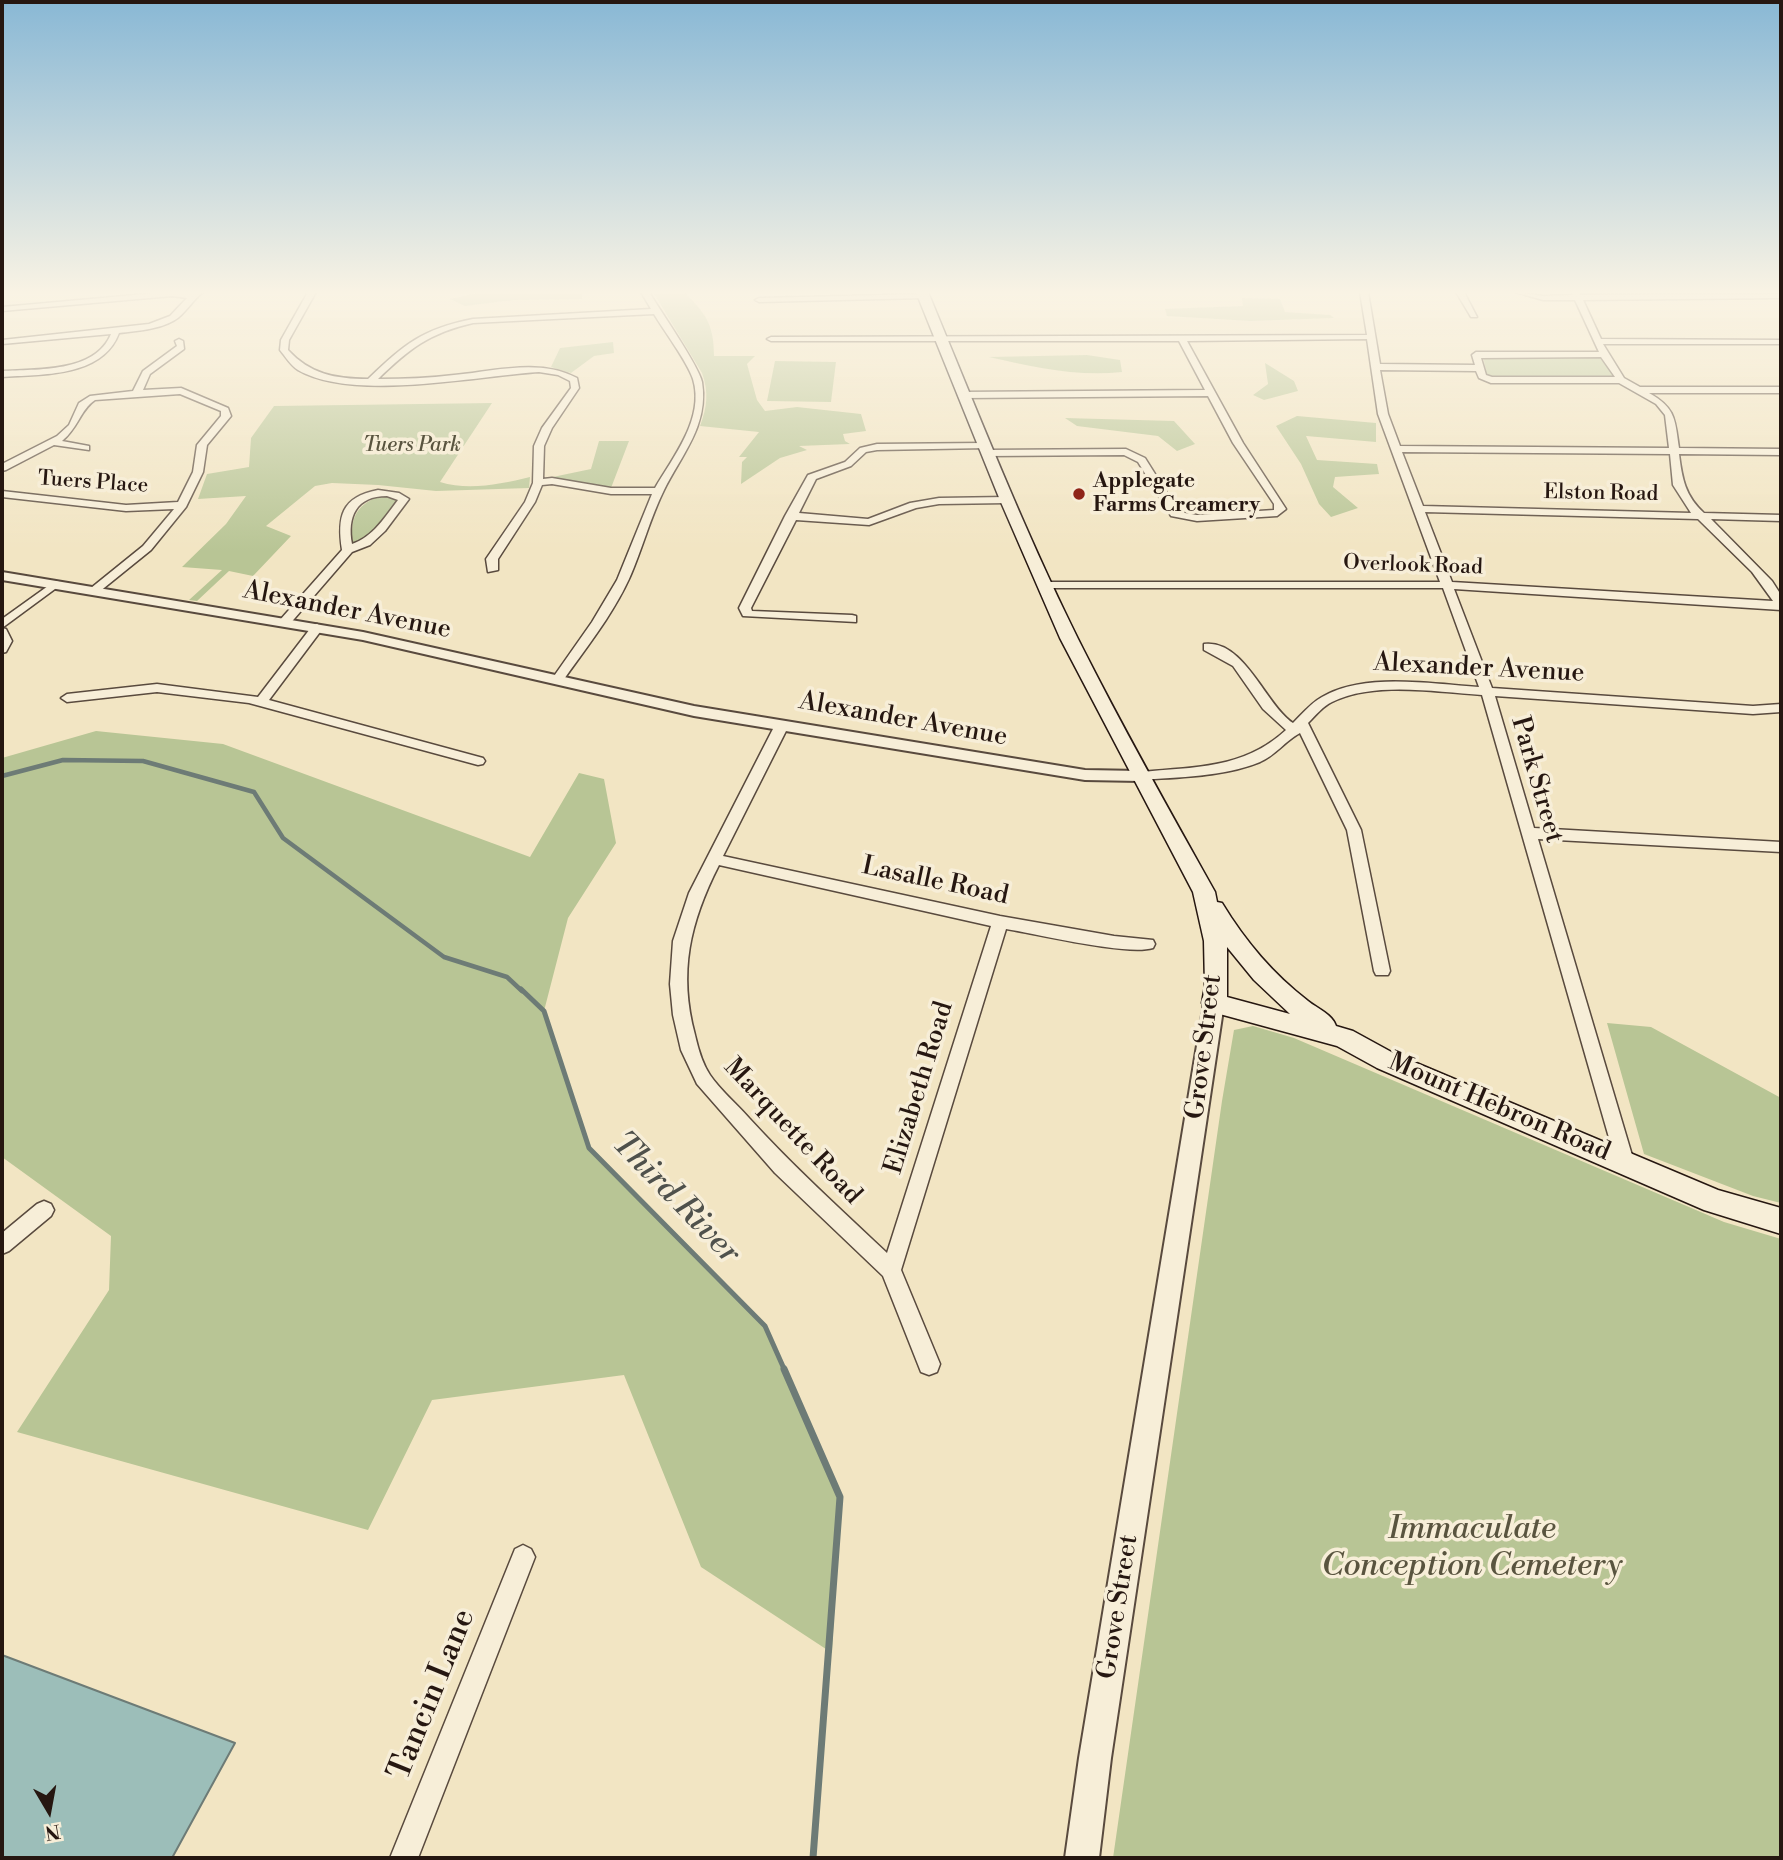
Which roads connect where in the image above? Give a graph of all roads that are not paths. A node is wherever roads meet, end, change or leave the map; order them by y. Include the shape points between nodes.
1 (143, 379) edge
2 (349, 379) edge
3 (374, 379) edge
4 (448, 379) edge
5 (572, 379) edge
6 (697, 379) edge
7 (956, 379) edge
8 (1203, 379) edge
9 (1378, 379) edge
10 (1488, 379) edge
11 (1621, 380) joint
12 (371, 382) junction
13 (1638, 390) junction
14 (1781, 390) edge
15 (137, 393) junction
16 (1211, 393) junction
17 (963, 395) junction
18 (53, 442) junction
19 (86, 448) dead end
20 (986, 449) junction
21 (1395, 449) junction
22 (1675, 450) junction
23 (1781, 452) edge
24 (2, 468) edge
25 (538, 483) junction
26 (658, 491) junction
27 (2, 494) edge
28 (1006, 500) junction
29 (182, 505) junction
30 (1420, 509) junction
31 (790, 516) junction
32 (1701, 516) junction
33 (1781, 518) edge
34 (348, 550) junction
35 (492, 570) dead end
36 (2, 576) edge
37 (55, 584) junction
38 (1044, 585) junction
39 (1448, 585) junction
40 (88, 589) junction
41 (1780, 601) edge
42 (852, 620) dead end
43 (284, 623) junction
44 (2, 624) edge
45 (317, 628) junction
46 (2, 632) edge
47 (1208, 647) dead end
48 (2, 649) edge
49 (558, 679) junction
50 (1487, 691) junction
51 (67, 698) dead end
52 (261, 702) junction
53 (1781, 708) edge
54 (782, 724) junction
55 (1299, 727) junction
56 (478, 761) dead end
57 (1140, 776) junction
58 (1528, 833) junction
59 (1781, 847) edge
60 (714, 859) junction
61 (1204, 892) junction
62 (1000, 922) junction
63 (1147, 944) dead end
64 (1382, 971) dead end
65 (1214, 1003) junction
66 (1344, 1038) junction
67 (1625, 1162) junction
68 (44, 1210) dead end
69 (1781, 1221) edge
70 (2, 1245) edge
71 (891, 1270) junction
72 (929, 1364) dead end
73 (523, 1557) dead end
74 (404, 1858) edge
75 (1082, 1858) edge

1 - 15 street
2 - 12 street
3 - 12 street
4 - 12 street
5 - 25 street via 575,388 539,446
6 - 26 street via 695,427
7 - 17 main road, Grove Street
8 - 16 street
9 - 21 street, Park Street
10 - 11 street
11 - 13 street
13 - 14 street
13 - 22 street via 1670,415
15 - 18 street, Tuers Place via 86,401 70,430
15 - 29 street, Tuers Place via 181,391 226,412 202,444 198,472
16 - 17 street
16 - 20 street via 1282,509 1277,513 1197,518 1175,514 1142,460 1126,452
17 - 20 main road, Grove Street
18 - 19 street
18 - 24 street, Tuers Place
20 - 28 main road, Grove Street
20 - 31 street via 863,450 848,464 812,477
21 - 22 street
21 - 30 street, Park Street
22 - 23 street
22 - 32 street via 1678,485
25 - 26 street
25 - 35 street via 492,559
26 - 49 street via 622,579
27 - 29 street, Tuers Place via 126,508
28 - 31 street via 914,505 869,522
28 - 38 main road, Grove Street
29 - 40 street via 138,556
30 - 32 street, Elston Road
30 - 39 street, Park Street
31 - 42 street via 744,608 747,614
32 - 33 street, Elston Road
32 - 41 street
34 - 34 street via 382,529 404,499 380,491 357,501 345,521
34 - 43 street
36 - 37 street, Alexander Avenue
37 - 40 street, Alexander Avenue
37 - 44 street
38 - 39 street, Overlook Road
38 - 57 main road, Grove Street
39 - 41 street, Overlook Road
39 - 50 street, Park Street
40 - 43 street, Alexander Avenue
43 - 45 street, Alexander Avenue
45 - 49 street, Alexander Avenue
45 - 52 street
46 - 48 street via 6,641
47 - 55 street via 1240,666 1277,719
49 - 54 street, Alexander Avenue via 694,710
50 - 53 street, Alexander Avenue via 1753,710
50 - 55 street, Alexander Avenue via 1355,688 1325,700
50 - 58 street, Park Street
51 - 52 street via 157,688
52 - 56 street
54 - 57 street, Alexander Avenue via 1085,775
54 - 60 street, Marquette Road
55 - 57 street, Alexander Avenue via 1254,759 1203,771
55 - 64 street via 1354,830
57 - 61 main road, Grove Street
58 - 59 street
58 - 67 street, Park Street
60 - 62 street, Lasalle Road
60 - 71 street, Marquette Road via 681,941 678,984 690,1050 703,1079 782,1167
61 - 65 main road, Grove Street via 1215,948
61 - 66 main road via 1225,929 1259,972 1303,1012
62 - 63 street, Lasalle Road
62 - 71 street, Elizabeth Road
65 - 66 main road, Mount Hebron Road
65 - 75 street, Grove Street
66 - 67 main road, Mount Hebron Road via 1386,1061
67 - 69 main road, Mount Hebron Road via 1714,1201
68 - 70 street
71 - 72 street, Marquette Road
73 - 74 street, Tancin Lane

